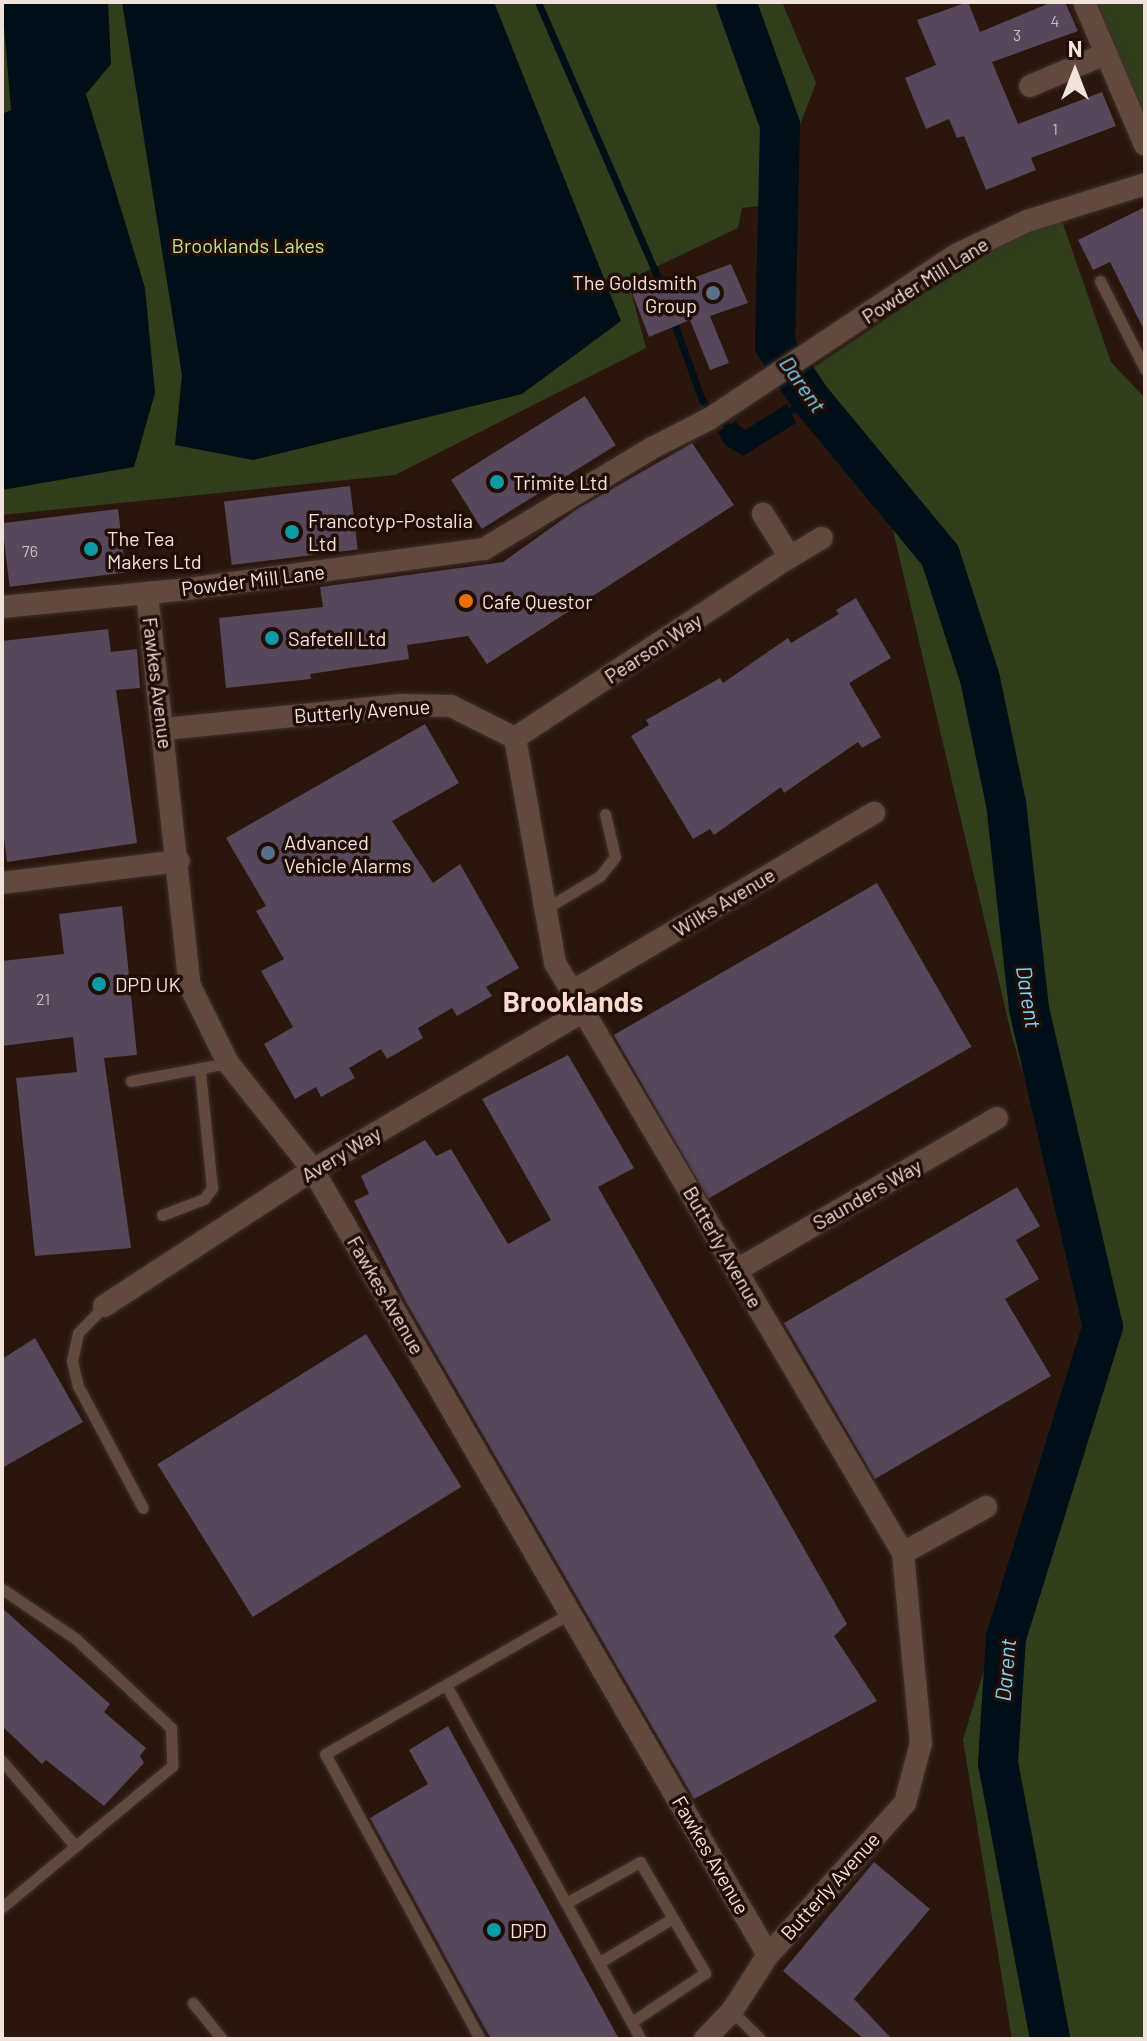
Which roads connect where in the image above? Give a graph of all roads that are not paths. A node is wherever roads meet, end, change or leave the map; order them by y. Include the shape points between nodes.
1 (1084, 2) edge
2 (1105, 54) junction
3 (1030, 86) dead end
4 (1145, 145) edge
5 (1145, 184) edge
6 (1100, 281) dead end
7 (1145, 369) edge
8 (763, 514) dead end
9 (822, 538) dead end
10 (790, 557) junction
11 (147, 593) junction
12 (2, 607) edge
13 (165, 729) junction
14 (515, 738) junction
15 (874, 813) dead end
16 (605, 814) dead end
17 (179, 861) junction
18 (2, 883) edge
19 (545, 909) junction
20 (579, 1001) junction
21 (228, 1063) junction
22 (200, 1072) junction
23 (131, 1081) dead end
24 (997, 1118) dead end
25 (313, 1170) junction
26 (162, 1215) dead end
27 (737, 1270) junction
28 (104, 1306) joint
29 (986, 1507) dead end
30 (143, 1508) dead end
31 (903, 1553) junction
32 (2, 1589) edge
33 (570, 1613) junction
34 (446, 1685) junction
35 (2, 1761) edge
36 (75, 1846) junction
37 (566, 1903) junction
38 (2, 1907) edge
39 (673, 1918) junction
40 (768, 1955) junction
41 (600, 1962) junction
42 (193, 2003) dead end
43 (732, 2011) junction
44 (633, 2021) junction
45 (222, 2039) edge
46 (480, 2039) edge
47 (641, 2039) edge
48 (705, 2039) edge
49 (760, 2039) edge

1 - 2 street
2 - 3 street
2 - 4 street
5 - 11 street, Powder Mill Lane via 990,238 715,416 484,549
6 - 7 lane
8 - 10 street
9 - 10 street, Pearson Way
10 - 14 street, Pearson Way
11 - 12 street, Powder Mill Lane
11 - 13 street, Fawkes Avenue
13 - 14 street, Butterly Avenue via 401,705 451,706
13 - 17 street, Fawkes Avenue
14 - 19 street, Butterly Avenue
15 - 20 street, Wilks Avenue
16 - 19 lane via 615,857 600,876
17 - 18 street
17 - 21 street, Fawkes Avenue via 190,986
19 - 20 street, Butterly Avenue via 555,963
20 - 25 street, Avery Way
20 - 27 street, Butterly Avenue
21 - 22 lane
21 - 25 street, Fawkes Avenue
22 - 23 lane
22 - 26 lane via 212,1188 204,1199
24 - 27 street, Saunders Way
25 - 28 street, Avery Way
25 - 33 street, Fawkes Avenue
27 - 31 street, Butterly Avenue
28 - 30 lane via 78,1333 72,1361 78,1386
29 - 31 street
31 - 40 street, Butterly Avenue via 921,1743 905,1803
32 - 36 lane via 76,1639 171,1728 172,1766
33 - 34 lane
33 - 40 street, Fawkes Avenue
34 - 37 lane
34 - 46 lane via 325,1754
35 - 36 lane
36 - 38 lane
37 - 39 lane via 640,1862
37 - 41 lane
39 - 41 lane
39 - 44 lane via 705,1973
40 - 43 street, Butterly Avenue
41 - 44 lane
42 - 45 lane
43 - 48 street, Butterly Avenue
43 - 49 lane
44 - 47 lane

